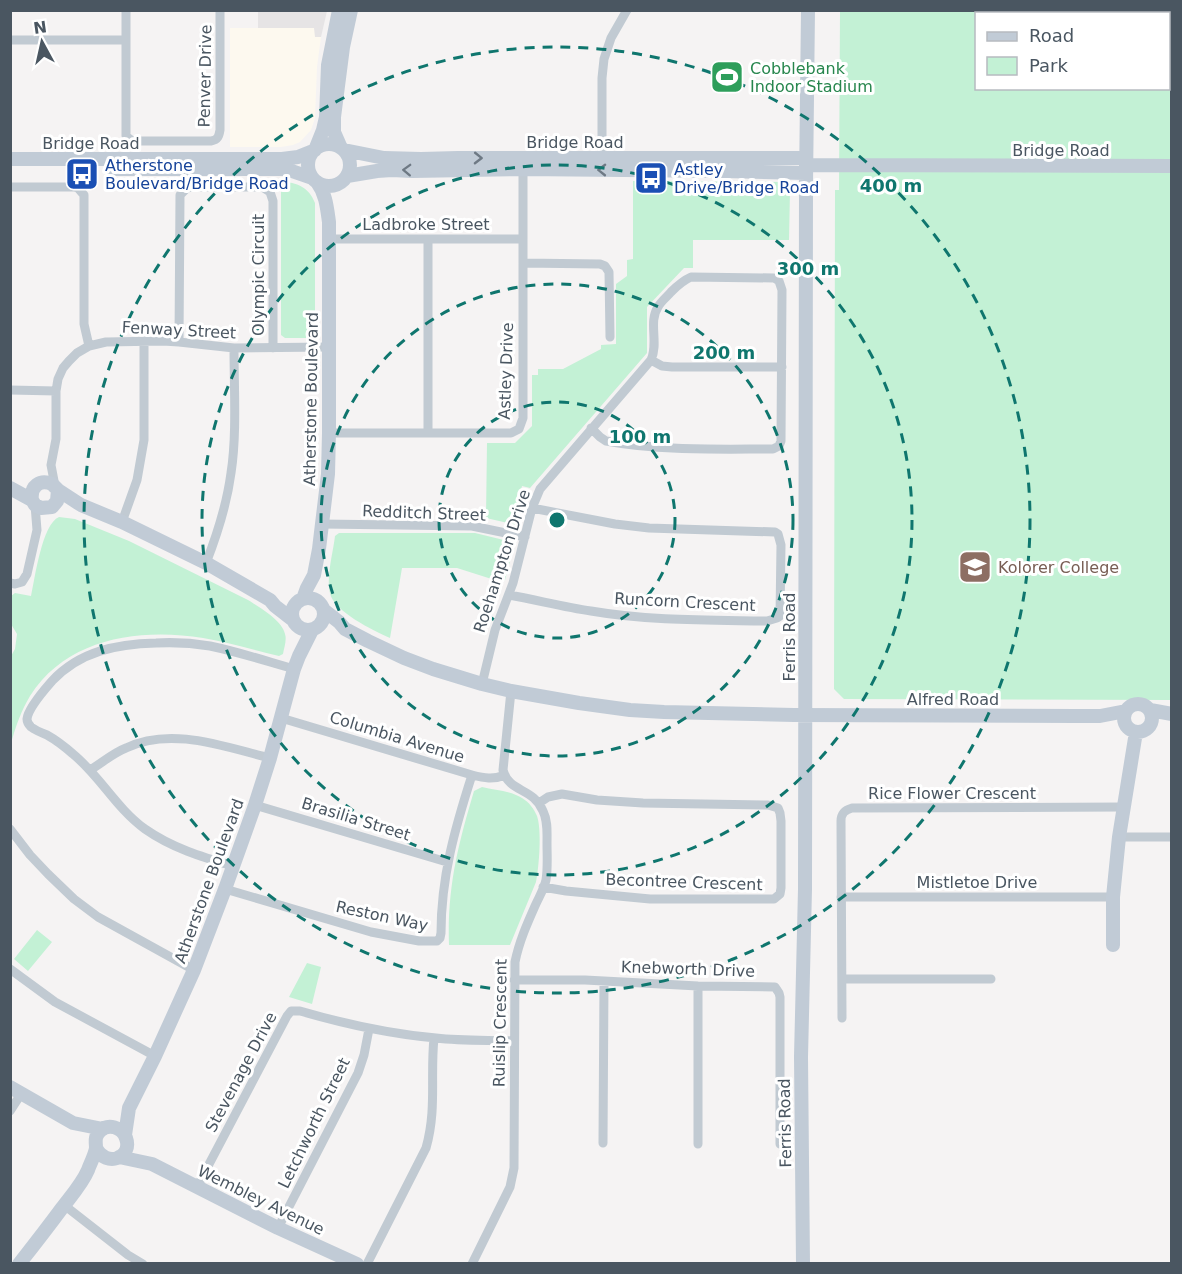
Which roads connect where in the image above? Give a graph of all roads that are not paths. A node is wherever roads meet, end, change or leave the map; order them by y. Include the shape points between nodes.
1 (126, 10) edge
2 (220, 10) edge
3 (339, 10) edge
4 (351, 10) edge
5 (627, 10) edge
6 (808, 10) edge
7 (10, 40) edge
8 (126, 40) junction
9 (343, 149) junction
10 (314, 151) junction
11 (602, 158) junction
12 (10, 159) edge
13 (523, 164) junction
14 (806, 166) junction
15 (1172, 166) edge
16 (10, 168) edge
17 (346, 177) junction
18 (315, 180) junction
19 (10, 187) edge
20 (329, 222) junction
21 (329, 239) junction
22 (428, 239) junction
23 (523, 239) junction
24 (523, 263) junction
25 (610, 337) dead end
26 (144, 341) junction
27 (179, 342) junction
28 (89, 346) junction
29 (329, 347) junction
30 (234, 348) junction
31 (273, 348) junction
32 (651, 360) junction
33 (782, 367) junction
34 (10, 390) edge
35 (56, 391) junction
36 (591, 428) junction
37 (329, 433) junction
38 (428, 433) junction
39 (51, 465) junction
40 (37, 484) junction
41 (10, 487) edge
42 (56, 488) junction
43 (34, 502) junction
44 (53, 506) junction
45 (81, 506) junction
46 (532, 508) junction
47 (122, 522) junction
48 (322, 524) junction
49 (37, 530) junction
50 (525, 537) junction
51 (206, 563) junction
52 (314, 575) junction
53 (10, 583) edge
54 (510, 595) junction
55 (270, 600) junction
56 (300, 601) junction
57 (322, 607) junction
58 (306, 626) junction
59 (345, 628) junction
60 (296, 663) junction
61 (482, 684) junction
62 (511, 691) junction
63 (805, 715) junction
64 (1172, 716) edge
65 (1151, 717) junction
66 (281, 718) junction
67 (1129, 722) junction
68 (270, 758) junction
69 (90, 770) junction
70 (505, 775) junction
71 (472, 776) junction
72 (539, 803) junction
73 (255, 805) junction
74 (1124, 807) junction
75 (10, 829) edge
76 (1119, 837) junction
77 (1172, 837) edge
78 (447, 862) junction
79 (233, 866) junction
80 (543, 887) junction
81 (225, 890) junction
82 (842, 897) junction
83 (1113, 897) junction
84 (1113, 945) dead end
85 (194, 970) junction
86 (12, 972) edge
87 (842, 979) junction
88 (991, 979) dead end
89 (514, 980) junction
90 (604, 982) junction
91 (698, 986) junction
92 (842, 1018) dead end
93 (369, 1029) junction
94 (434, 1038) junction
95 (514, 1041) junction
96 (155, 1056) junction
97 (16, 1090) edge
98 (129, 1108) junction
99 (10, 1111) edge
100 (73, 1123) junction
101 (105, 1128) junction
102 (126, 1137) junction
103 (603, 1143) dead end
104 (698, 1144) dead end
105 (780, 1144) dead end
106 (95, 1148) junction
107 (115, 1158) junction
108 (152, 1164) junction
109 (83, 1180) junction
110 (197, 1187) junction
111 (64, 1205) junction
112 (278, 1228) junction
113 (20, 1263) edge
114 (142, 1263) edge
115 (357, 1263) edge
116 (367, 1263) edge
117 (472, 1263) edge
118 (803, 1263) edge

1 - 8 street, Penver Drive
2 - 8 street, Penver Drive via 220,130 214,141 128,139
3 - 10 street via 328,65 326,117
4 - 9 street via 334,117 334,132
5 - 11 street via 604,58
6 - 14 street, Ferris Road
7 - 8 street
9 - 10 street via 328,144
9 -> 13 street, Bridge Road via 393,158
9 - 17 street via 350,166
10 - 12 street, Bridge Road via 282,159
10 - 18 street via 308,167
11 - 13 street, Bridge Road
11 - 14 street, Bridge Road
14 -> 13 street, Bridge Road via 724,171
13 -> 17 street, Bridge Road via 376,171
13 - 23 street, Astley Drive
14 - 15 street, Bridge Road
14 - 63 street, Ferris Road
16 - 18 street, Bridge Road via 277,169
17 - 18 street via 328,186
17 - 20 street, Atherstone Boulevard via 335,195
18 - 20 street, Atherstone Boulevard via 323,192
19 - 28 street via 74,187 84,195 84,324
20 - 21 street, Atherstone Boulevard
21 - 22 street, Ladbroke Street
21 - 29 street, Atherstone Boulevard
22 - 23 street, Ladbroke Street
22 - 38 street
23 - 24 street, Astley Drive
24 - 25 street via 605,266 609,272
24 - 38 street, Astley Drive via 521,425 511,433
26 - 27 street, Fenway Street
26 - 28 street, Fenway Street
26 - 47 street via 144,440 137,480
27 - 30 street, Fenway Street
27 - 31 street, Olympic Circuit via 180,195 192,187 262,187 270,192 273,201
28 - 35 street via 63,368
29 - 31 street, Fenway Street
29 - 37 street, Atherstone Boulevard
30 - 31 street, Fenway Street
30 - 51 street via 231,474
32 - 33 street via 672,368
32 - 33 street via 657,307 682,282 691,277 774,278 782,290
32 - 36 street, Roehampton Drive
33 - 36 street via 781,441 776,448 653,447 606,441
34 - 35 street
35 - 39 street via 56,439
36 - 46 street, Roehampton Drive via 540,489
37 - 38 street, Astley Drive
37 - 48 street, Atherstone Boulevard
39 - 40 street
39 - 42 street
40 - 41 street
40 - 42 street via 46,481
40 - 43 street via 32,492
41 - 43 street
42 - 44 street via 58,498
42 - 45 street
43 - 44 street via 41,508
43 - 49 street
44 - 45 street
44 - 49 street
45 - 47 street
46 - 50 street, Roehampton Drive
46 - 54 street, Runcorn Crescent via 649,528 774,532 781,545 780,616 767,621 642,617 592,612
47 - 51 street
48 - 50 street, Redditch Street via 472,526
48 - 52 street, Atherstone Boulevard
49 - 53 street via 24,579
50 - 54 street, Roehampton Drive
51 - 55 street
52 - 56 street, Atherstone Boulevard
52 - 57 street, Atherstone Boulevard
54 - 61 street, Roehampton Drive via 495,630
55 - 56 street
55 - 58 street
56 - 57 street via 314,599
56 - 58 street via 293,609
57 - 58 street via 324,619
57 - 59 street
58 - 59 street
58 - 60 street, Atherstone Boulevard
59 - 61 street, Alfred Road via 404,658
60 - 66 street, Atherstone Boulevard
60 - 69 street via 187,643 118,646 77,660 41,693 27,718 30,726 65,747
61 - 62 street, Alfred Road
62 - 63 street, Alfred Road via 630,710
62 - 70 street
63 - 67 street, Alfred Road via 1100,716
63 - 118 street, Ferris Road
64 - 65 street
65 - 67 street via 1145,730
65 - 67 street, Alfred Road via 1147,706 1133,705
66 - 68 street, Atherstone Boulevard
66 - 71 street, Columbia Avenue
67 - 74 street
68 - 69 street via 195,740 167,739 126,747
68 - 73 street, Atherstone Boulevard
69 - 79 street via 145,829 197,856
70 - 71 street, Columbia Avenue via 486,779
70 - 72 street via 512,785
71 - 78 street, Reston Way
72 - 80 street, Ruislip Crescent via 546,822 547,870
72 - 80 street, Becontree Crescent via 562,794 643,803 769,806 778,808 781,821 781,888 774,899 650,899
73 - 78 street, Brasilia Street
73 - 79 street, Atherstone Boulevard
74 - 76 street
74 - 82 street, Rice Flower Crescent via 848,809 841,817
75 - 85 street via 69,895 98,917
76 - 77 street
76 - 83 street
78 - 81 street, Reston Way via 441,933 432,942 371,932
79 - 81 street, Atherstone Boulevard
80 - 89 street, Ruislip Crescent via 516,952
81 - 85 street, Atherstone Boulevard
82 - 83 street, Mistletoe Drive
82 - 87 street, Rice Flower Crescent
83 - 84 street
85 - 96 street, Atherstone Boulevard
86 - 96 street via 55,1002
87 - 88 street
87 - 92 street, Rice Flower Crescent
89 - 90 street, Knebworth Drive
89 - 95 street, Ruislip Crescent
90 - 91 street, Knebworth Drive
90 - 103 street
91 - 104 street
91 - 105 street, Knebworth Drive via 770,986 779,993
93 - 94 street, Stevenage Drive
93 - 110 street, Stevenage Drive via 291,1011
93 - 112 street, Letchworth Street via 358,1073
94 - 95 street, Stevenage Drive
94 - 116 street via 433,1114 426,1148
95 - 117 street, Ruislip Crescent via 514,1168 510,1187
96 - 98 street, Atherstone Boulevard
97 - 99 street
97 - 100 street
98 - 101 street, Atherstone Boulevard
98 - 102 street, Atherstone Boulevard
100 - 101 street
100 - 106 street
101 - 102 street via 116,1127
101 - 106 street via 95,1138
102 - 107 street via 125,1152
102 - 108 street, Wembley Avenue
106 - 107 street via 102,1157
106 - 109 street
107 - 108 street, Wembley Avenue
107 - 109 street
108 - 110 street, Wembley Avenue
109 - 111 street
110 - 112 street, Wembley Avenue
111 - 113 street
111 - 114 street
112 - 115 street, Wembley Avenue

